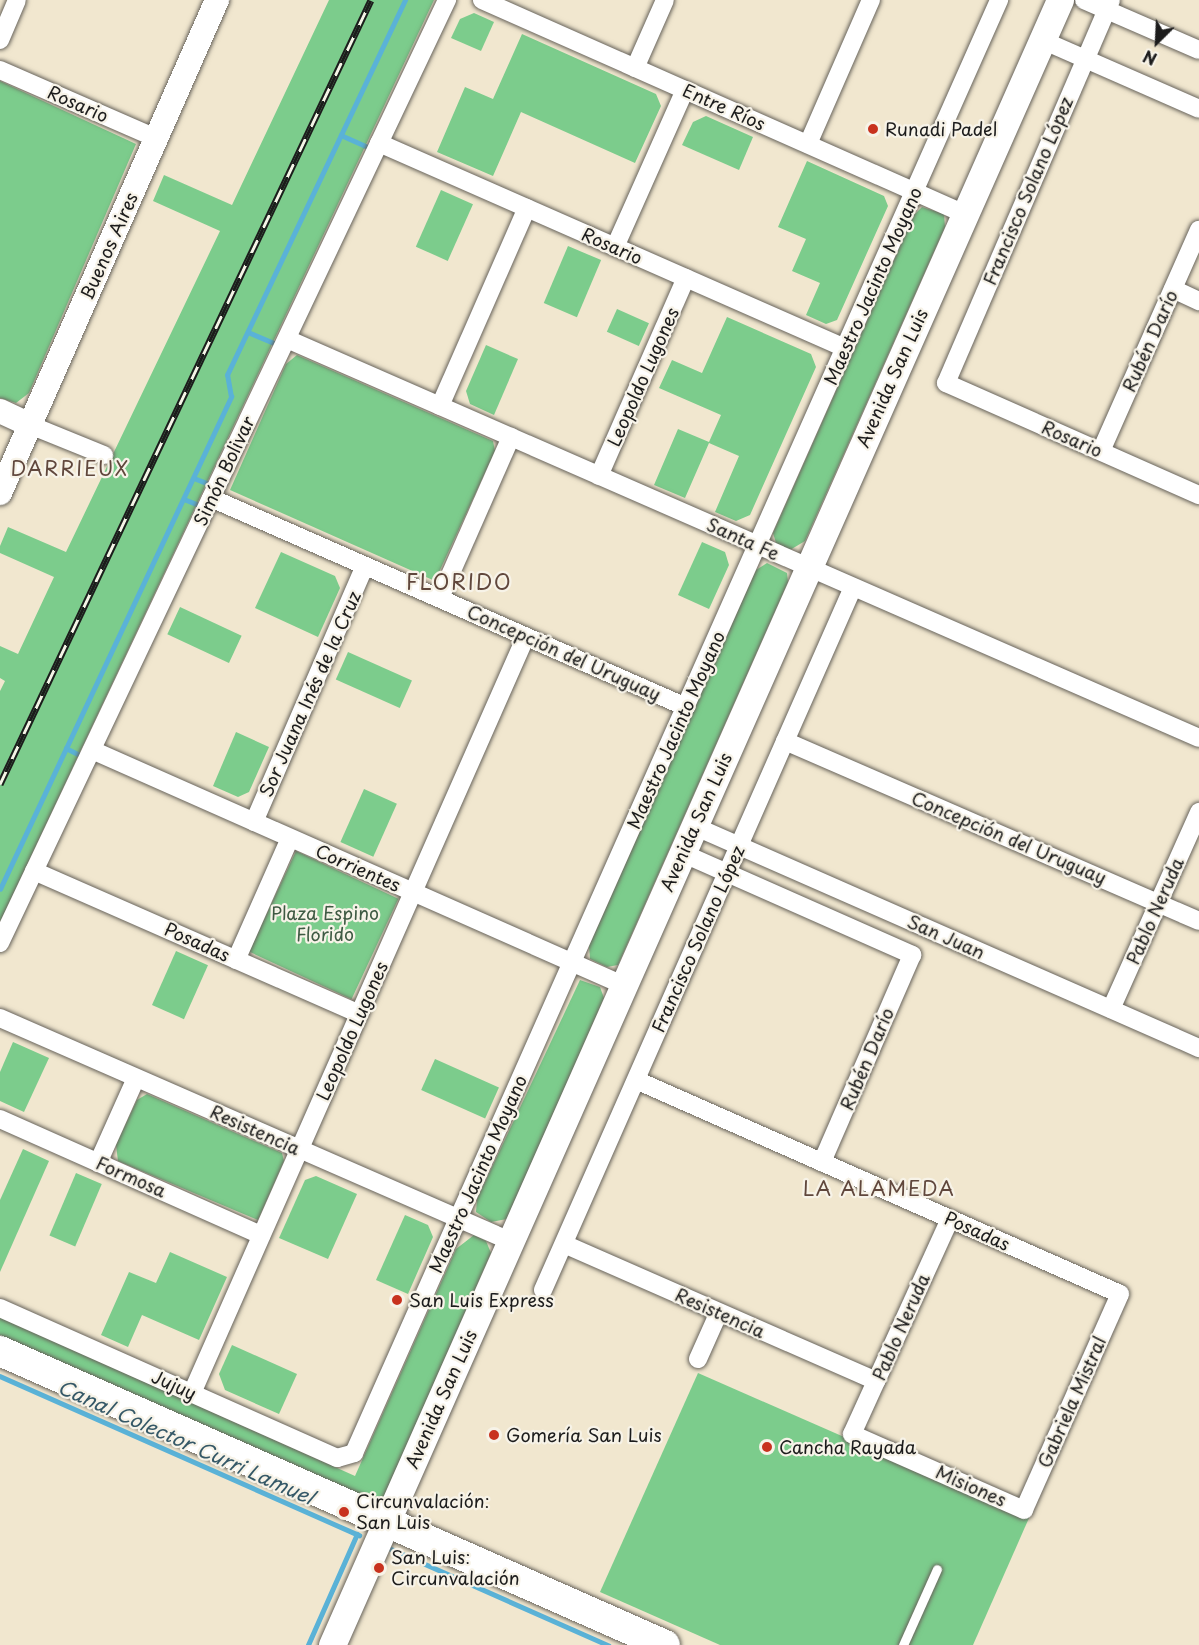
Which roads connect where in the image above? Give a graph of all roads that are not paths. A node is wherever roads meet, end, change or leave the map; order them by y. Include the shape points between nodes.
1 (17, 0) edge
2 (217, 0) edge
3 (447, 0) edge
4 (482, 0) edge
5 (665, 0) edge
6 (871, 0) edge
7 (999, 0) edge
8 (1060, 0) edge
9 (1084, 0) edge
10 (1109, 5) edge
11 (0, 40) edge
12 (1042, 40) junction
13 (1199, 51) edge
14 (1086, 59) junction
15 (635, 68) junction
16 (0, 70) edge
17 (685, 90) junction
18 (1199, 109) edge
19 (156, 138) junction
20 (380, 143) junction
21 (808, 144) junction
22 (915, 192) junction
23 (527, 208) junction
24 (965, 214) junction
25 (1199, 230) edge
26 (615, 247) junction
27 (686, 278) junction
28 (1173, 289) junction
29 (1199, 301) edge
30 (286, 339) junction
31 (845, 348) junction
32 (945, 383) joint
33 (440, 406) junction
34 (0, 411) edge
35 (30, 424) junction
36 (511, 438) junction
37 (1101, 452) junction
38 (104, 455) dead end
39 (599, 476) junction
40 (0, 493) edge
41 (1199, 495) edge
42 (211, 498) junction
43 (758, 545) junction
44 (365, 566) junction
45 (809, 568) junction
46 (854, 587) junction
47 (440, 598) junction
48 (526, 636) junction
49 (686, 707) junction
50 (1199, 738) edge
51 (785, 741) junction
52 (92, 750) junction
53 (1199, 812) edge
54 (254, 822) junction
55 (694, 826) junction
56 (290, 838) junction
57 (739, 846) junction
58 (682, 853) junction
59 (34, 871) junction
60 (727, 873) junction
61 (413, 892) junction
62 (1158, 903) junction
63 (1199, 921) edge
64 (0, 943) edge
65 (912, 955) joint
66 (236, 960) junction
67 (572, 963) junction
68 (624, 985) junction
69 (1111, 1010) junction
70 (359, 1014) junction
71 (0, 1018) edge
72 (1199, 1048) edge
73 (136, 1078) junction
74 (636, 1080) junction
75 (0, 1119) edge
76 (299, 1149) junction
77 (822, 1162) junction
78 (98, 1163) junction
79 (458, 1219) junction
80 (950, 1219) junction
81 (261, 1235) junction
82 (510, 1241) junction
83 (564, 1244) junction
84 (543, 1290) dead end
85 (1120, 1294) joint
86 (0, 1308) edge
87 (719, 1312) junction
88 (0, 1351) edge
89 (698, 1359) dead end
90 (876, 1381) junction
91 (192, 1393) junction
92 (852, 1434) joint
93 (349, 1458) joint
94 (1024, 1510) joint
95 (386, 1522) junction
96 (938, 1569) dead end
97 (332, 1645) edge
98 (665, 1645) edge
99 (903, 1645) edge

1 - 11 street
2 - 19 street, Buenos Aires
3 - 20 street, Simón Bolivar
4 - 15 street, Entre Ríos
5 - 15 street
6 - 21 street
7 - 22 street, Maestro Jacinto Moyano
8 - 12 main road, Avenida San Luis
9 - 10 street
10 - 13 street
10 - 14 street, Francisco Solano López
12 - 14 street
12 - 24 main road, Avenida San Luis
14 - 18 street
14 - 32 street, Francisco Solano López
15 - 17 street, Entre Ríos
16 - 19 street, Rosario
17 - 21 street, Entre Ríos
17 - 26 street
19 - 35 street, Buenos Aires
20 - 23 street, Rosario
20 - 30 street, Simón Bolivar
21 - 22 street, Entre Ríos
22 - 24 street, Entre Ríos
22 - 31 street, Maestro Jacinto Moyano
23 - 26 street, Rosario
23 - 33 street
24 - 45 main road, Avenida San Luis
25 - 28 street, Rubén Darío
26 - 27 street, Rosario
27 - 31 street, Rosario
27 - 39 street, Leopoldo Lugones
28 - 29 street
28 - 37 street, Rubén Darío
30 - 33 street, Santa Fe
30 - 42 street, Simón Bolivar
31 - 43 street, Maestro Jacinto Moyano
32 - 37 street, Rosario
33 - 36 street, Santa Fe
34 - 35 street
35 - 38 street
35 - 40 street, Buenos Aires
36 - 39 street, Santa Fe
36 - 47 street
37 - 41 street, Rosario
39 - 43 street, Santa Fe
42 - 44 street, Concepción del Uruguay
42 - 52 street, Simón Bolivar
43 - 45 street, Santa Fe
43 - 49 street, Maestro Jacinto Moyano
44 - 47 street, Concepción del Uruguay
44 - 54 street, Sor Juana Inés de la Cruz
45 - 46 street, Santa Fe
45 - 55 main road, Avenida San Luis
46 - 50 street, Santa Fe
46 - 51 street, Francisco Solano López
47 - 48 street, Concepción del Uruguay
48 - 49 street, Concepción del Uruguay
48 - 61 street, Leopoldo Lugones
49 - 67 street, Maestro Jacinto Moyano
51 - 57 street, Francisco Solano López
51 - 62 street, Concepción del Uruguay
52 - 54 street, Corrientes
52 - 59 street, Simón Bolivar
53 - 62 street, Pablo Neruda
54 - 56 street, Corrientes
55 - 57 street, San Juan
55 - 58 main road, Avenida San Luis
56 - 61 street, Corrientes
56 - 66 street
57 - 60 street, Francisco Solano López
57 - 69 street, San Juan
58 - 60 street, San Juan
58 - 68 main road, Avenida San Luis
59 - 64 street, Simón Bolivar
59 - 66 street, Posadas
60 - 65 street, San Juan
60 - 74 street, Francisco Solano López
61 - 67 street, Corrientes
61 - 70 street, Leopoldo Lugones
62 - 63 street, Concepción del Uruguay
62 - 69 street, Pablo Neruda
65 - 77 street, Rubén Darío
66 - 70 street, Posadas
67 - 68 street, Corrientes
67 - 79 street, Maestro Jacinto Moyano
68 - 82 main road, Avenida San Luis
69 - 72 street, San Juan
70 - 76 street, Leopoldo Lugones
71 - 73 street, Resistencia
73 - 76 street, Resistencia
73 - 78 street
74 - 77 street, Posadas
74 - 83 street, Francisco Solano López
75 - 78 street, Formosa
76 - 79 street, Resistencia
76 - 81 street, Leopoldo Lugones
77 - 80 street, Posadas
78 - 81 street, Formosa
79 - 82 street, Resistencia
79 - 93 street, Maestro Jacinto Moyano
80 - 85 street, Posadas
80 - 90 street, Pablo Neruda
81 - 91 street, Leopoldo Lugones
82 - 95 main road, Avenida San Luis
83 - 84 street, Francisco Solano López
83 - 87 street, Resistencia
85 - 94 street, Gabriela Mistral
86 - 91 street, Jujuy
87 - 89 street
87 - 90 street, Resistencia
88 - 95 main road
90 - 92 street, Pablo Neruda
91 - 93 street, Jujuy
92 - 94 street, Misiones
95 - 97 main road, Avenida San Luis
95 - 98 main road
96 - 99 lane

